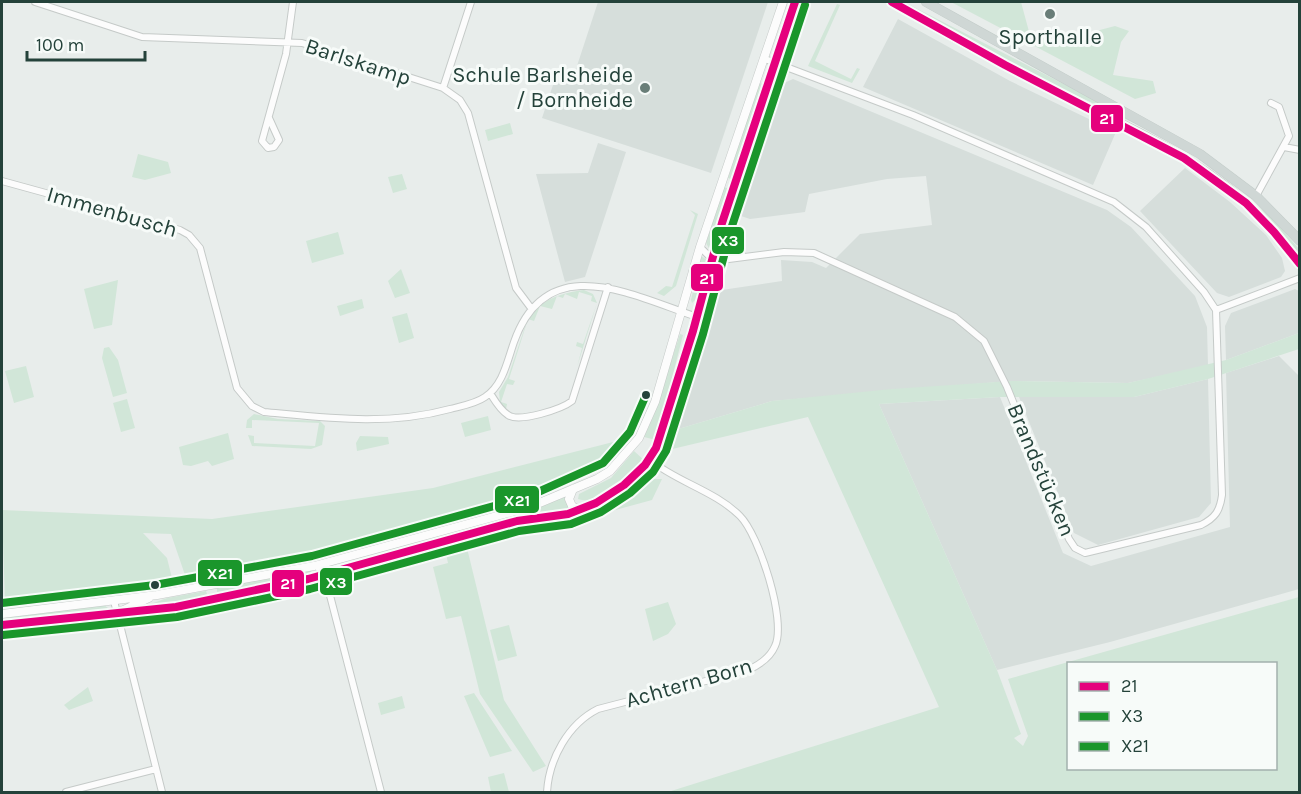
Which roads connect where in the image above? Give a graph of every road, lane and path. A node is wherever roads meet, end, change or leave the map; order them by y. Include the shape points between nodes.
1 (35, 2) edge
2 (293, 2) edge
3 (471, 2) edge
4 (783, 2) edge
5 (795, 2) edge
6 (892, 2) edge
7 (926, 2) edge
8 (287, 42) junction
9 (765, 59) junction
10 (774, 63) junction
11 (443, 88) junction
12 (1271, 103) dead end
13 (269, 118) dead end
14 (1284, 147) junction
15 (1299, 150) edge
16 (2, 181) edge
17 (1256, 196) junction
18 (719, 234) junction
19 (1299, 241) edge
20 (700, 247) junction
21 (743, 256) junction
22 (712, 259) junction
23 (1299, 265) edge
24 (1299, 278) edge
25 (608, 287) junction
26 (531, 308) junction
27 (1216, 310) junction
28 (683, 312) junction
29 (697, 317) junction
30 (490, 393) junction
31 (650, 460) junction
32 (573, 489) junction
33 (579, 510) junction
34 (368, 550) junction
35 (317, 565) junction
36 (324, 575) junction
37 (152, 596) junction
38 (114, 601) junction
39 (2, 614) edge
40 (116, 614) junction
41 (2, 625) edge
42 (156, 769) junction
43 (66, 792) edge
44 (162, 792) edge
45 (381, 792) edge
46 (547, 792) edge

1 - 8 street, Barlskamp via 142,37
2 - 8 street
3 - 11 street
4 - 9 street
5 - 10 street
6 - 23 main road via 1042,85 1195,162 1254,209
7 - 17 main road via 1200,154
8 - 11 street, Barlskamp via 302,43
8 - 13 street
9 - 10 street
9 - 20 street
10 - 18 street
10 - 27 street via 913,115 1114,202 1146,227
11 - 26 street, Barlskamp via 460,100 468,113 516,288
12 - 14 street via 1278,107 1289,136
14 - 15 street
14 - 17 street
16 - 30 street, Immenbusch via 189,235 200,248 237,388 252,406 264,412 395,420 477,401
17 - 19 main road
18 - 21 street via 729,248
18 - 22 street
20 - 22 street
20 - 28 street
21 - 22 street, Brandstücken
21 - 27 street, Brandstücken via 814,253 955,317 984,341 1069,539 1085,554 1201,525 1220,510
22 - 29 street
24 - 27 street
25 - 26 street via 590,285 558,291
25 - 28 street
25 - 30 street via 572,401 515,418 508,416
26 - 30 street via 522,321 502,377
28 - 29 street
28 - 32 street via 655,402 639,438 610,471
29 - 31 street
31 - 33 street via 624,485
31 - 46 street, Achtern Born via 729,507 750,528 759,544 778,618 775,647 768,657 748,670 598,709 583,717 570,732 552,767
32 - 33 street via 570,503
32 - 34 street via 517,511
33 - 36 street via 517,521
34 - 35 street
34 - 36 street
35 - 36 street
35 - 37 street
36 - 40 street via 176,607
36 - 45 street
37 - 38 street
37 - 40 street
38 - 39 street
38 - 40 street
40 - 41 street
40 - 42 street
42 - 43 street
42 - 44 street

